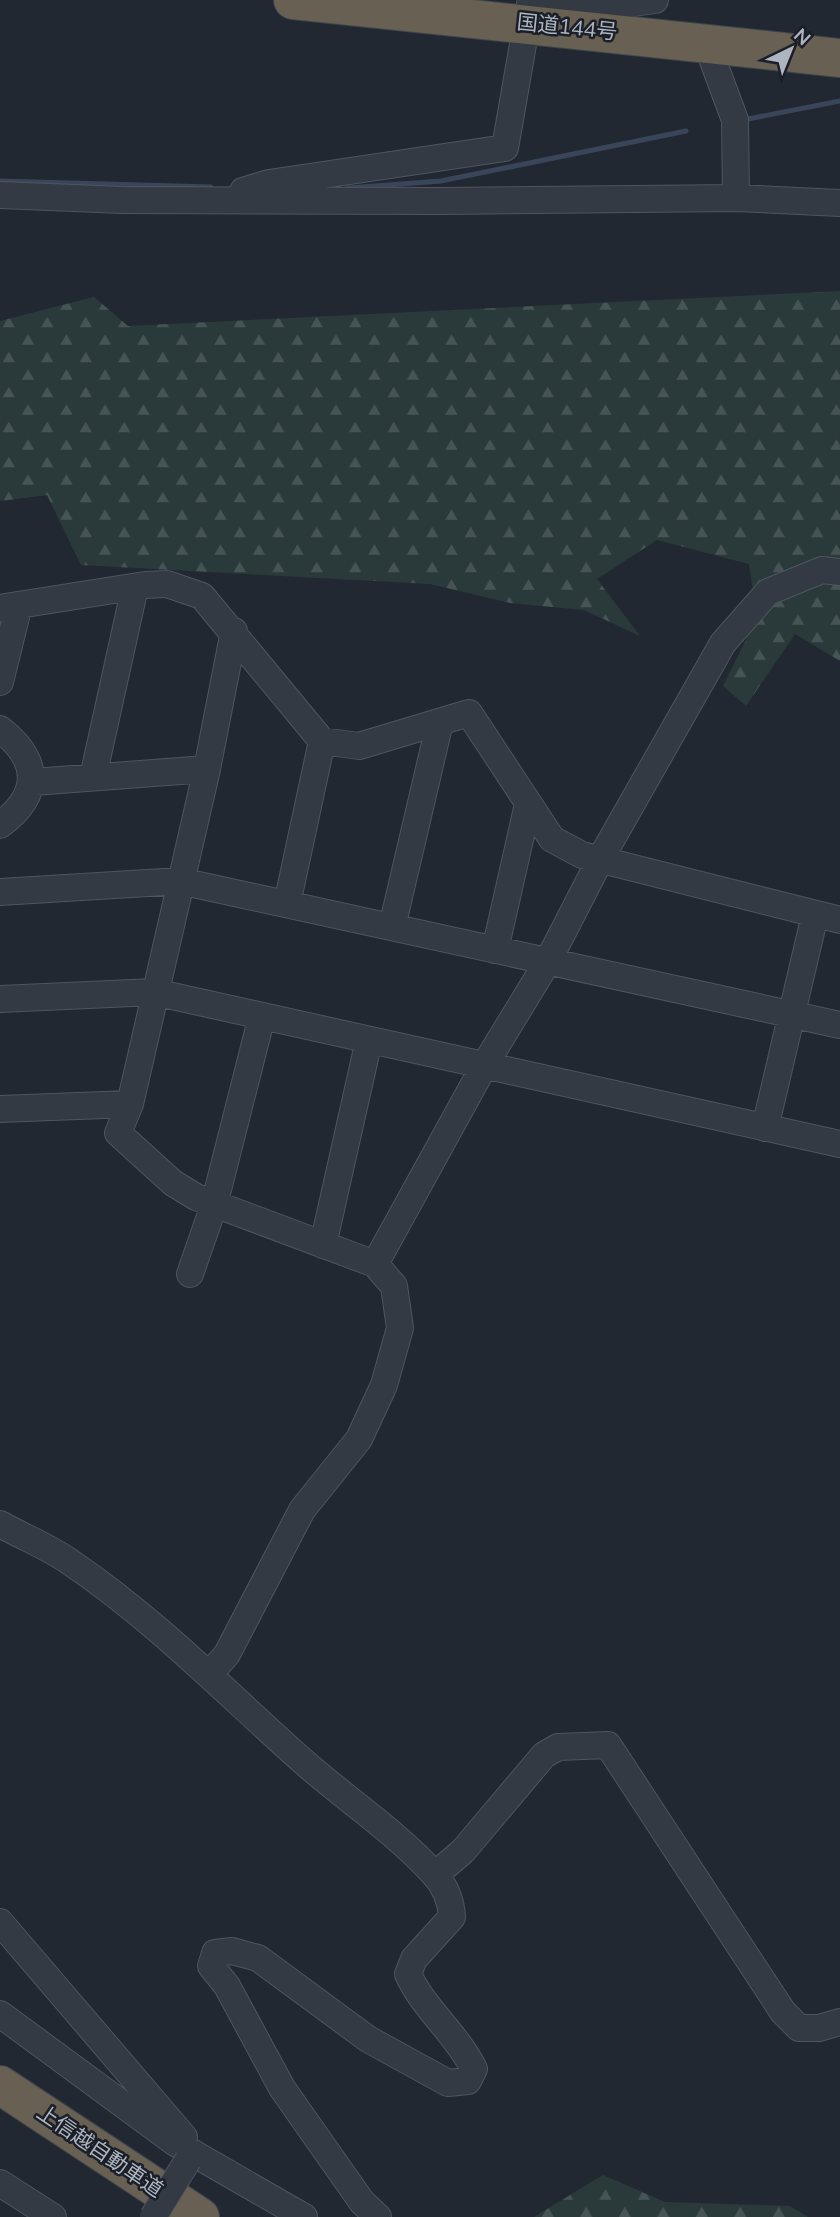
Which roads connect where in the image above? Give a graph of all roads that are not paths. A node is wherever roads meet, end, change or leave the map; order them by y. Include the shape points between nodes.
1 (293, 0) edge
2 (655, 0) edge
3 (395, 5) edge
4 (526, 22) junction
5 (706, 42) junction
6 (840, 58) edge
7 (0, 195) edge
8 (736, 198) junction
9 (214, 200) junction
10 (840, 203) edge
11 (840, 572) edge
12 (135, 587) junction
13 (9, 607) edge
14 (234, 631) junction
15 (0, 682) edge
16 (440, 722) junction
17 (0, 729) edge
18 (322, 741) junction
19 (207, 769) junction
20 (93, 777) junction
21 (33, 782) junction
22 (528, 804) junction
23 (0, 825) edge
24 (601, 858) junction
25 (180, 881) junction
26 (0, 892) edge
27 (287, 904) junction
28 (828, 917) edge
29 (392, 927) junction
30 (495, 950) junction
31 (548, 961) junction
32 (154, 992) junction
33 (0, 999) edge
34 (792, 1013) junction
35 (262, 1016) junction
36 (840, 1025) edge
37 (369, 1040) junction
38 (484, 1066) junction
39 (130, 1104) junction
40 (0, 1109) edge
41 (765, 1128) junction
42 (840, 1144) edge
43 (214, 1205) junction
44 (323, 1245) junction
45 (375, 1264) junction
46 (190, 1274) dead end
47 (0, 1524) edge
48 (209, 1675) junction
49 (435, 1875) junction
50 (0, 1922) edge
51 (0, 2014) edge
52 (840, 2022) edge
53 (0, 2085) edge
54 (0, 2116) edge
55 (192, 2156) junction
56 (0, 2183) edge
57 (53, 2217) edge
58 (153, 2217) edge
59 (200, 2217) edge
60 (304, 2217) edge
61 (379, 2217) edge

1 - 3 highway, 国道144号
2 - 4 street via 604,7 530,5
3 - 4 highway, 国道144号
4 - 5 highway, 国道144号
4 - 9 street via 505,148 270,183
5 - 6 highway, 国道144号
5 - 8 street via 735,120
7 - 9 street
8 - 9 street
8 - 10 street
11 - 24 street via 822,570 768,592 723,643
12 - 13 street
12 - 14 street via 167,584 202,596
12 - 20 street
13 - 15 street
14 - 18 street
14 - 19 street
16 - 18 street via 359,746
16 - 22 street via 469,713
16 - 29 street
17 - 21 street via 25,754
18 - 27 street
19 - 20 street
19 - 25 street
20 - 21 street
21 - 23 street via 25,801
22 - 24 street via 552,839 582,855
22 - 30 street
24 - 28 street
24 - 31 street
25 - 26 street
25 - 27 street
25 - 32 street
27 - 29 street
28 - 34 street
29 - 30 street
30 - 31 street
31 - 34 street
31 - 38 street
32 - 33 street
32 - 35 street
32 - 39 street
34 - 36 street
34 - 41 street
35 - 37 street
35 - 43 street
37 - 38 street
37 - 44 street
38 - 41 street
38 - 45 street
39 - 40 street
39 - 43 street via 118,1133 173,1183
41 - 42 street
43 - 44 street
43 - 46 street
44 - 45 street
45 - 48 street via 394,1286 400,1328 384,1385 359,1439 302,1510 227,1654
47 - 48 street via 69,1561
48 - 49 street
49 - 52 street via 463,1851 544,1755 558,1746 608,1745 783,2012 799,2028
49 - 61 street via 451,1899 452,1917 414,1959 408,1973 462,2045 474,2069 468,2081 448,2083 368,2039 258,1958 232,1951 215,1953 211,1966 227,1986 282,2088 362,2202
50 - 55 street via 146,2090
51 - 55 street
53 - 59 highway, 上信越自動車道
54 - 58 highway, 上信越自動車道
55 - 58 street, bridge
55 - 60 street
56 - 57 street

